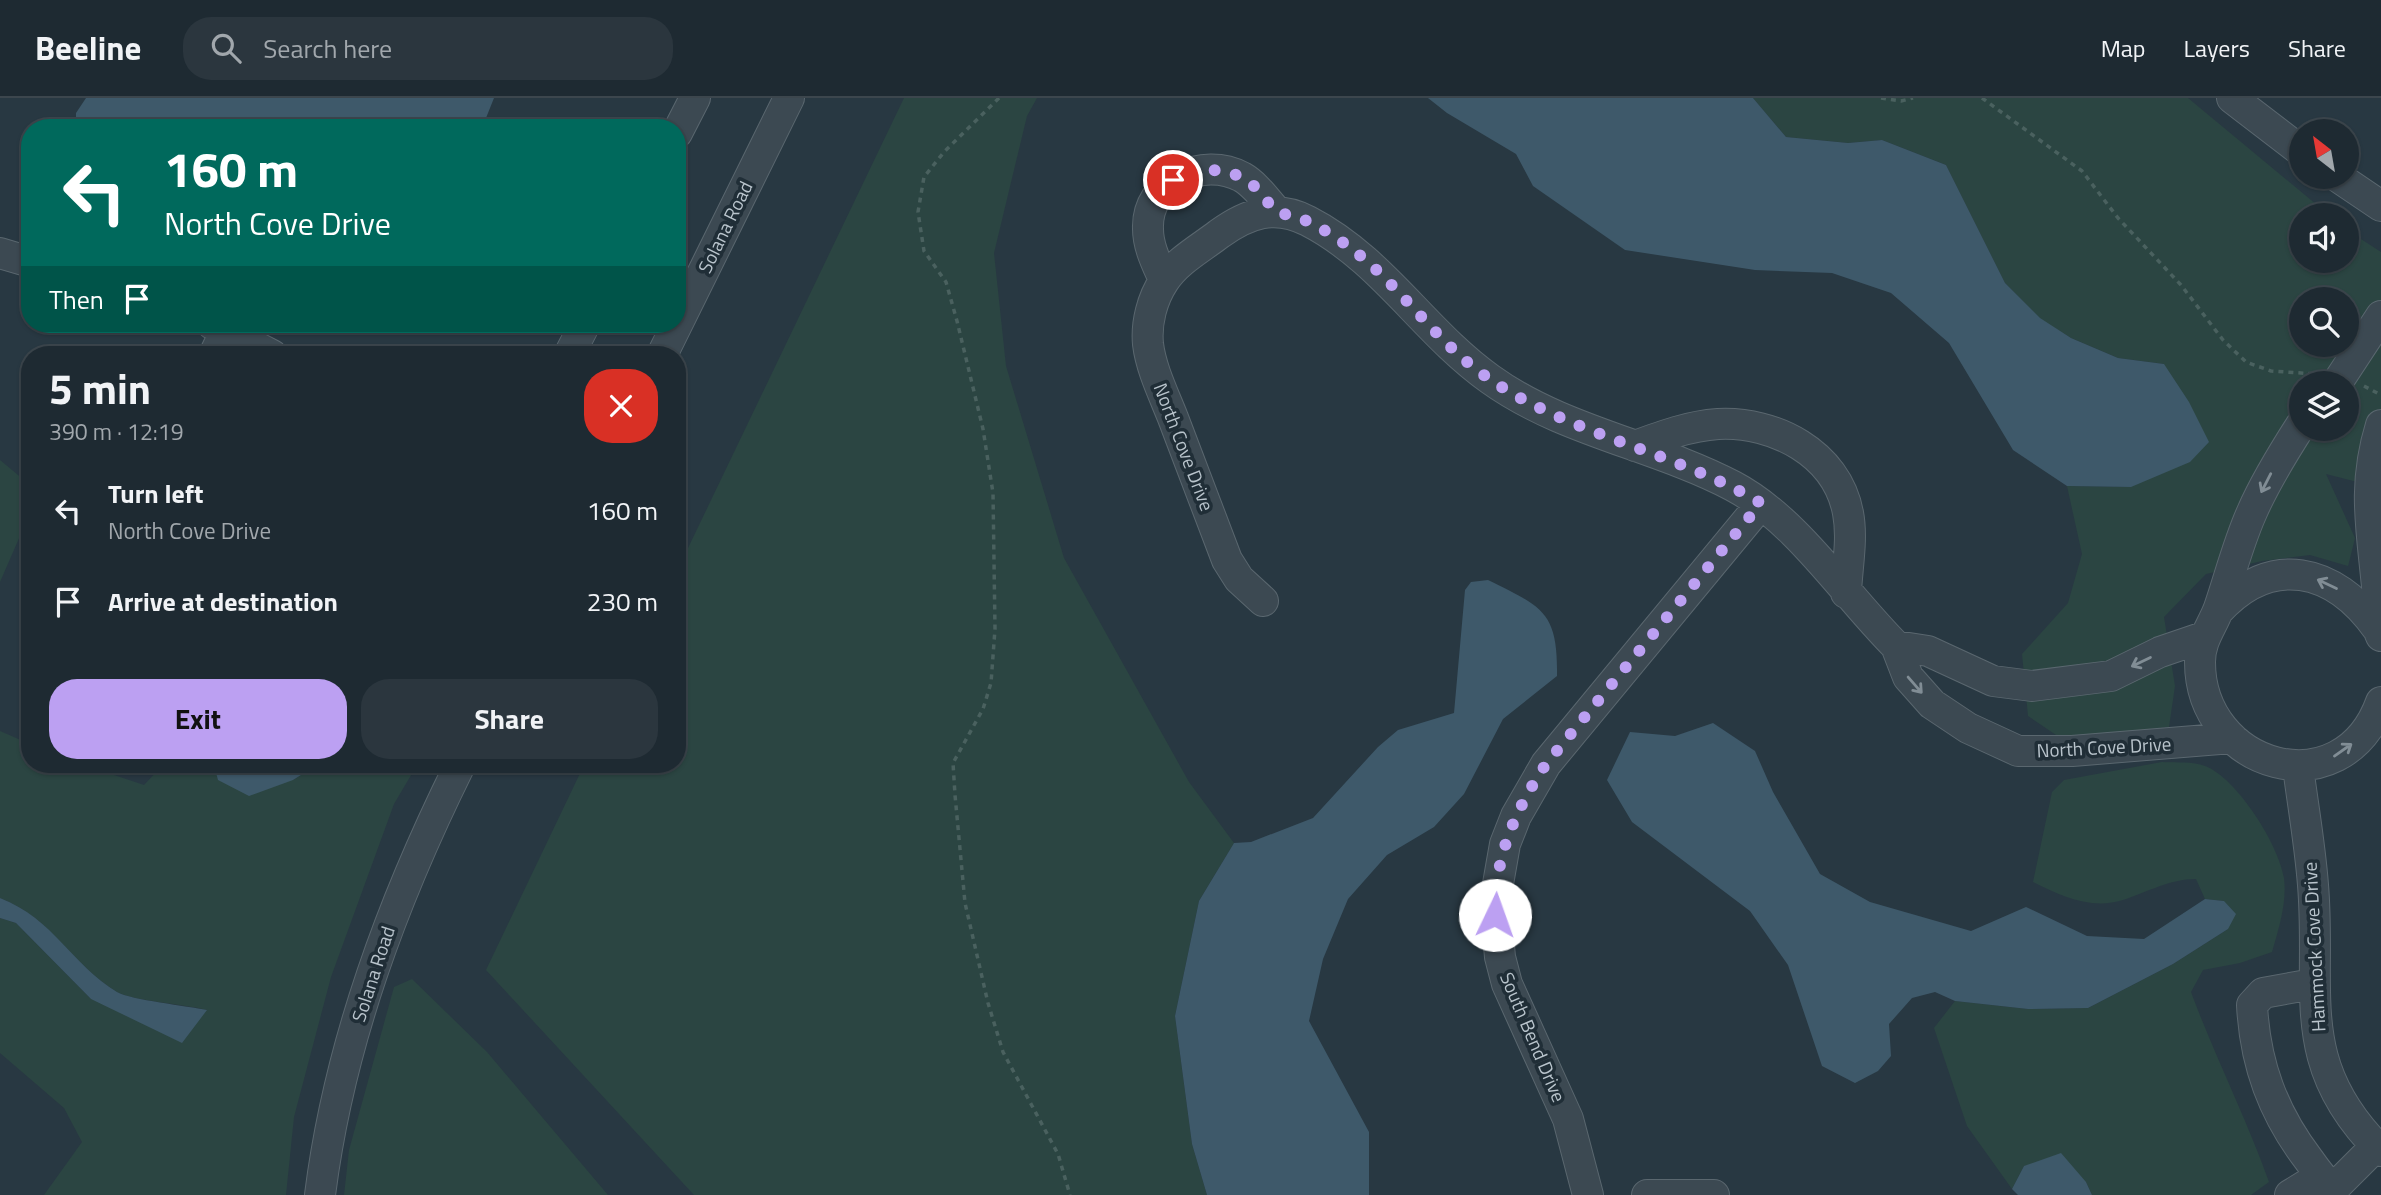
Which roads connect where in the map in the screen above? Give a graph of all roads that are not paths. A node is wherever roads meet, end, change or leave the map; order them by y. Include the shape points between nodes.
1 (695, 98) edge
2 (789, 98) edge
3 (2232, 98) edge
4 (684, 119) edge
5 (2289, 142) edge
6 (2356, 189) edge
7 (2381, 206) edge
8 (1277, 212) junction
9 (0, 253) edge
10 (21, 259) edge
11 (1164, 280) junction
12 (686, 306) edge
13 (2381, 316) edge
14 (217, 337) edge
15 (244, 346) edge
16 (2345, 371) edge
17 (2381, 425) edge
18 (2292, 441) edge
19 (1635, 446) junction
20 (1761, 503) junction
21 (1846, 593) junction
22 (1263, 601) dead end
23 (2211, 624) junction
24 (2379, 632) edge
25 (1896, 646) junction
26 (2381, 702) edge
27 (2232, 738) junction
28 (2298, 767) junction
29 (456, 773) edge
30 (2313, 984) junction
31 (2379, 1148) edge
32 (2331, 1186) edge
33 (320, 1195) edge
34 (1588, 1195) edge
35 (1647, 1195) edge
36 (1714, 1195) edge
37 (2290, 1195) edge

1 - 4 street
2 - 12 street, Solana Road
3 - 5 street
6 - 7 street
8 - 11 street, North Cove Drive via 1237,221
8 - 11 street, North Cove Drive via 1243,178 1226,171 1189,172 1173,180 1151,209 1147,230
8 - 19 street, North Cove Drive via 1310,222 1348,246 1458,354 1491,380 1527,402
9 - 10 street
11 - 22 street, North Cove Drive via 1148,323 1152,363 1227,560 1239,579
13 - 16 street
14 - 15 street
17 - 24 street via 2368,498
18 -> 23 street via 2252,511
19 - 20 street, North Cove Drive via 1715,478
19 - 21 street via 1689,428 1745,424 1788,438 1812,453 1833,477 1847,510
20 - 21 street, North Cove Drive
20 - 34 street, South Bend Drive via 1546,764 1505,844 1495,901 1500,957 1507,984 1568,1119
21 - 25 street, North Cove Drive
24 -> 23 street via 2354,600 2305,573 2268,577 2243,588
23 -> 25 street via 2111,676 2032,687 1993,681 1928,651
23 - 27 street via 2200,663 2204,691 2219,724
25 -> 27 street, North Cove Drive via 1908,677 1932,704 1968,728 2018,751
28 -> 26 street via 2325,762 2341,752 2368,727
27 - 28 street via 2263,758
28 - 30 street, Hammock Cove Drive via 2313,886
29 - 33 street, Solana Road via 414,860 374,966 349,1053
30 - 31 street, Hammock Cove Drive via 2315,1020 2329,1075 2348,1112
30 - 32 street via 2263,993 2252,1005 2253,1037 2264,1083 2289,1134
31 - 32 street
32 - 37 street
35 - 36 street

